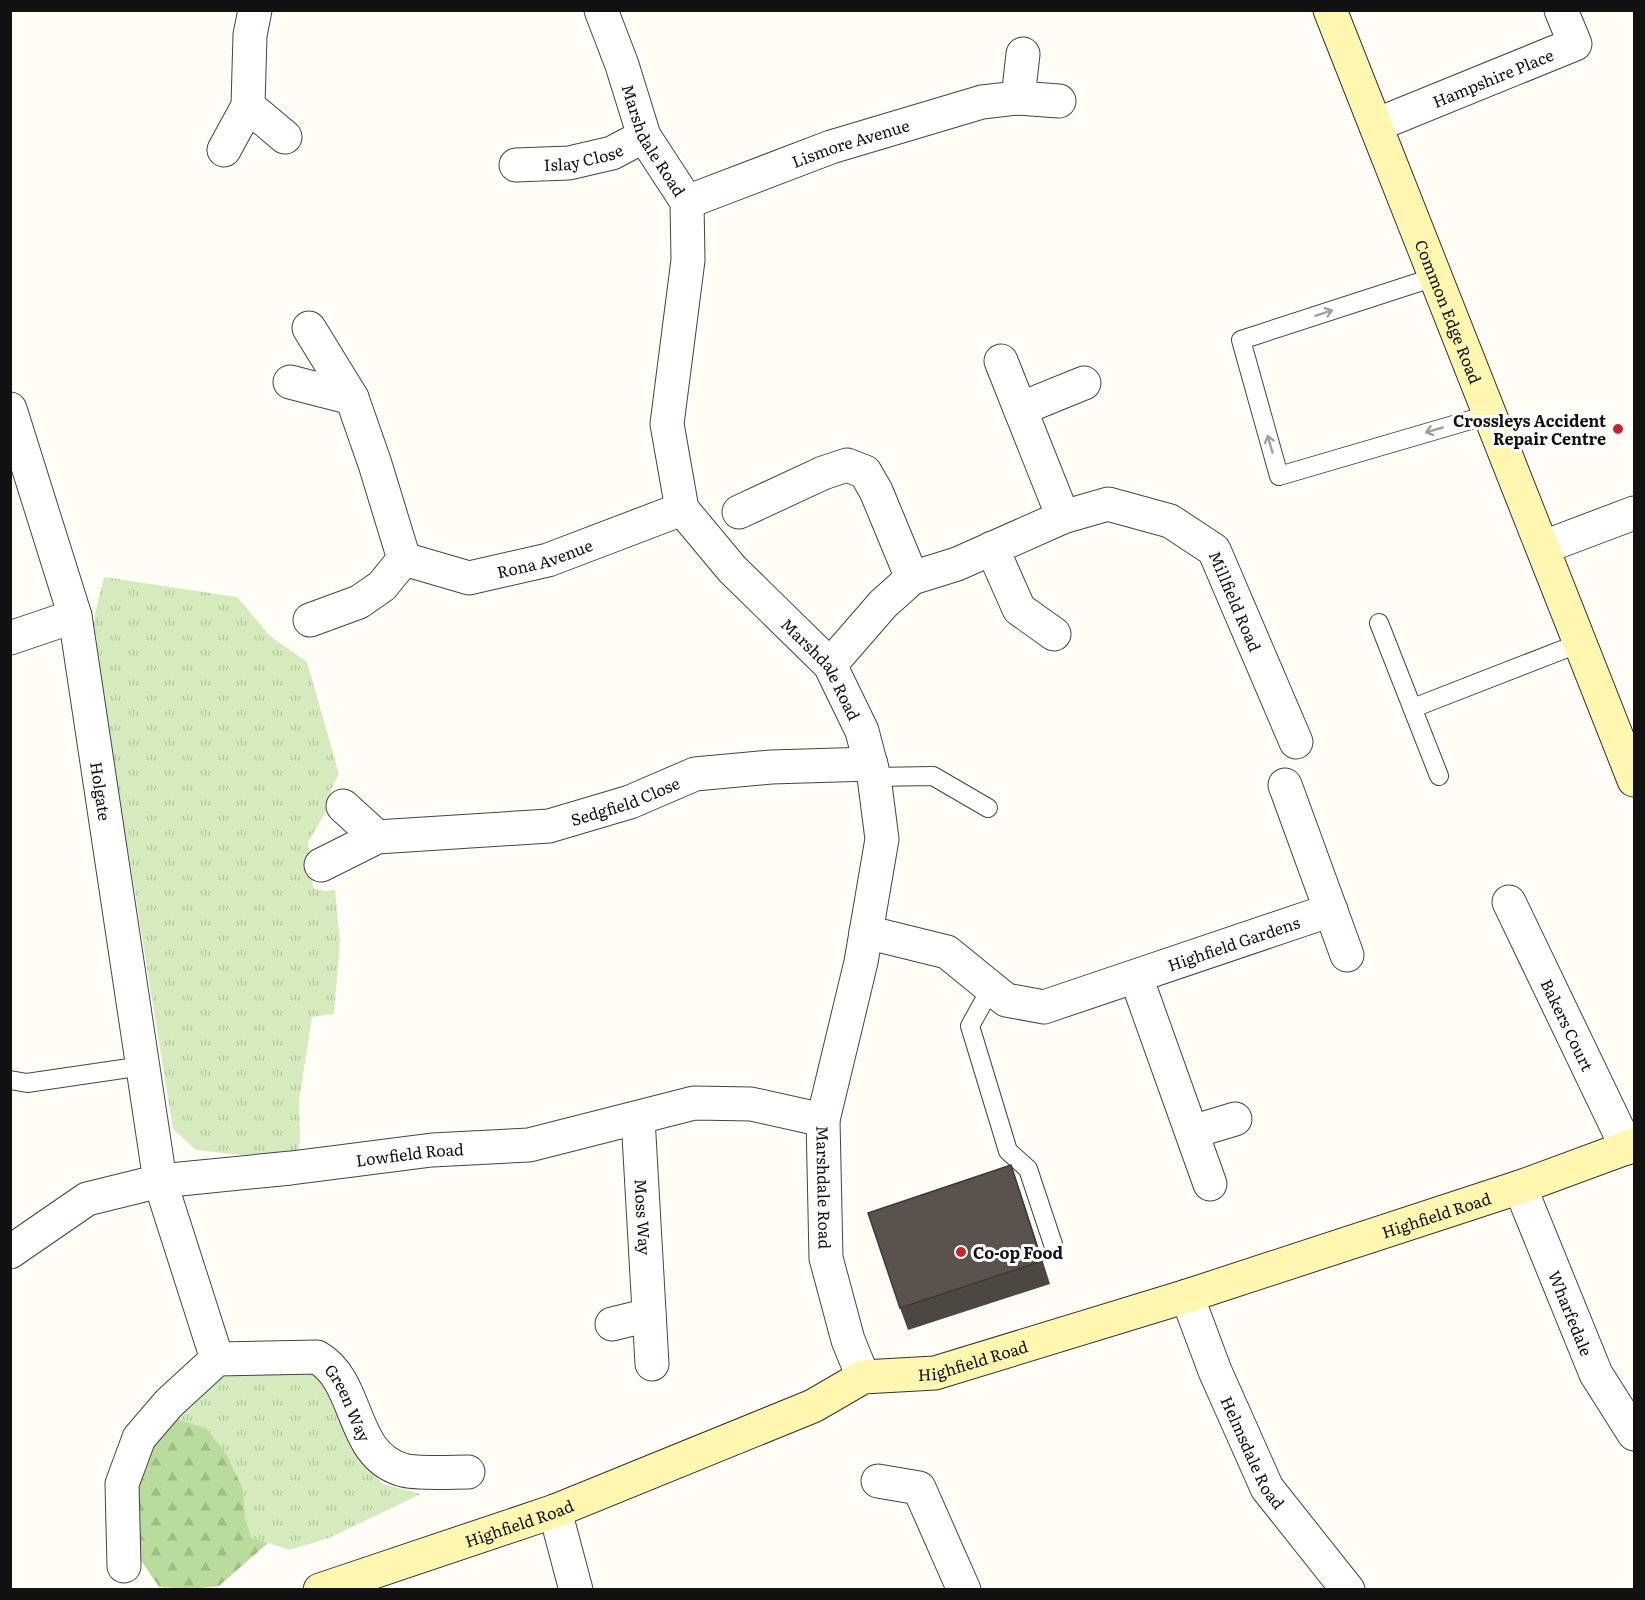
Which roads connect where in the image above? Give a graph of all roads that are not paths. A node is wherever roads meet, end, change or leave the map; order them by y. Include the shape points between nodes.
1 (255, 10) edge
2 (602, 10) edge
3 (1330, 10) edge
4 (1561, 10) edge
5 (1023, 54) dead end
6 (1018, 98) junction
7 (1059, 101) dead end
8 (248, 106) junction
9 (1376, 125) junction
10 (644, 136) junction
11 (285, 137) dead end
12 (224, 150) dead end
13 (516, 165) dead end
14 (687, 202) junction
15 (1435, 277) junction
16 (309, 328) dead end
17 (1001, 361) dead end
18 (290, 382) dead end
19 (1084, 382) dead end
20 (352, 398) junction
21 (1020, 409) junction
22 (10, 410) edge
23 (1491, 414) junction
24 (682, 509) junction
25 (739, 512) dead end
26 (1635, 513) edge
27 (1063, 517) junction
28 (1544, 547) junction
29 (992, 548) junction
30 (404, 559) junction
31 (912, 578) junction
32 (75, 616) junction
33 (310, 620) dead end
34 (1379, 622) dead end
35 (1054, 634) dead end
36 (10, 638) edge
37 (1580, 643) junction
38 (830, 665) junction
39 (1413, 708) junction
40 (1296, 742) dead end
41 (872, 770) junction
42 (1439, 776) dead end
43 (1635, 780) edge
44 (1286, 785) dead end
45 (343, 806) dead end
46 (988, 808) dead end
47 (377, 837) junction
48 (321, 865) dead end
49 (1509, 902) dead end
50 (1331, 910) junction
51 (866, 932) junction
52 (1347, 955) dead end
53 (1136, 977) junction
54 (991, 988) junction
55 (143, 1066) junction
56 (10, 1080) edge
57 (638, 1118) junction
58 (1234, 1119) dead end
59 (822, 1120) junction
60 (1192, 1132) junction
61 (1631, 1147) edge
62 (160, 1181) junction
63 (1210, 1184) dead end
64 (1520, 1187) junction
65 (1053, 1244) dead end
66 (10, 1252) edge
67 (1187, 1296) junction
68 (649, 1315) junction
69 (612, 1323) dead end
70 (218, 1359) junction
71 (652, 1364) dead end
72 (863, 1377) junction
73 (1635, 1434) edge
74 (468, 1472) dead end
75 (878, 1481) dead end
76 (555, 1511) junction
77 (124, 1566) dead end
78 (320, 1590) edge
79 (576, 1590) edge
80 (964, 1590) edge
81 (1348, 1590) edge

1 - 8 street via 250,35
2 - 10 street, Marshdale Road
3 - 9 street, Common Edge Road
4 - 9 street, Hampshire Place via 1575,44
5 - 6 street
6 - 7 street, Lismore Avenue
6 - 14 street, Lismore Avenue via 981,102 831,147
8 - 11 street
8 - 12 street
9 - 15 street, Common Edge Road
10 - 13 street, Islay Close via 612,153 569,163
10 - 14 street, Marshdale Road
14 - 24 street, Marshdale Road via 688,260 667,424
15 - 23 street, Common Edge Road
23 -> 15 lane via 1279,476 1241,340
16 - 20 street
17 - 21 street
18 - 20 street
19 - 21 street
20 - 30 street
21 - 27 street
22 - 32 street, Holgate
23 - 28 street, Common Edge Road
24 - 30 street, Rona Avenue via 548,560 469,578
24 - 38 street, Marshdale Road via 732,569
25 - 31 street via 823,473 848,465 856,468 865,472 876,491
26 - 28 street
27 - 29 street, Millfield Road
27 - 40 street, Millfield Road via 1107,504 1170,521 1214,550
28 - 37 street, Common Edge Road
29 - 31 street, Millfield Road
29 - 35 street via 1019,609
30 - 33 street via 382,586 359,602
31 - 38 street, Millfield Road via 883,604
32 - 36 street
32 - 55 street, Holgate
34 - 39 lane
37 - 39 lane
37 - 43 street, Common Edge Road
38 - 41 street, Marshdale Road via 862,731
39 - 42 lane
41 - 46 lane via 933,776
41 - 47 street, Sedgfield Close via 771,767 695,774 630,802 549,826
41 - 51 street, Marshdale Road via 882,839
44 - 50 street
45 - 47 street
47 - 48 street, Sedgfield Close
49 - 61 street, Bakers Court
50 - 52 street
50 - 53 street, Highfield Gardens
51 - 54 street, Highfield Gardens via 947,952
51 - 59 street, Marshdale Road
53 - 54 street, Highfield Gardens via 1044,1007 1006,1000
53 - 60 street
54 - 65 lane via 970,1026 1008,1151 1028,1169
55 - 56 lane via 27,1083
55 - 62 street, Holgate
57 - 59 street, Lowfield Road via 694,1103 751,1104
57 - 62 street, Lowfield Road via 529,1145 432,1150
57 - 68 street, Moss Way
58 - 60 street
59 - 72 street, Marshdale Road via 826,1257 848,1340
60 - 63 street
61 - 64 street, Highfield Road
62 - 66 street, Lowfield Road via 87,1199
62 - 70 street
64 - 67 street, Highfield Road
64 - 73 street, Wharfedale via 1596,1374
67 - 72 street, Highfield Road via 935,1373
67 - 81 street, Helmsdale Road via 1267,1488
68 - 69 street
68 - 71 street, Moss Way
70 - 74 street, Green Way via 317,1357 328,1363 345,1390 365,1439 379,1458 404,1471
70 - 77 street via 169,1403 139,1438 122,1484
72 - 76 street, Highfield Road via 813,1406
75 - 80 street via 919,1488
76 - 78 street, Highfield Road
76 - 79 street

